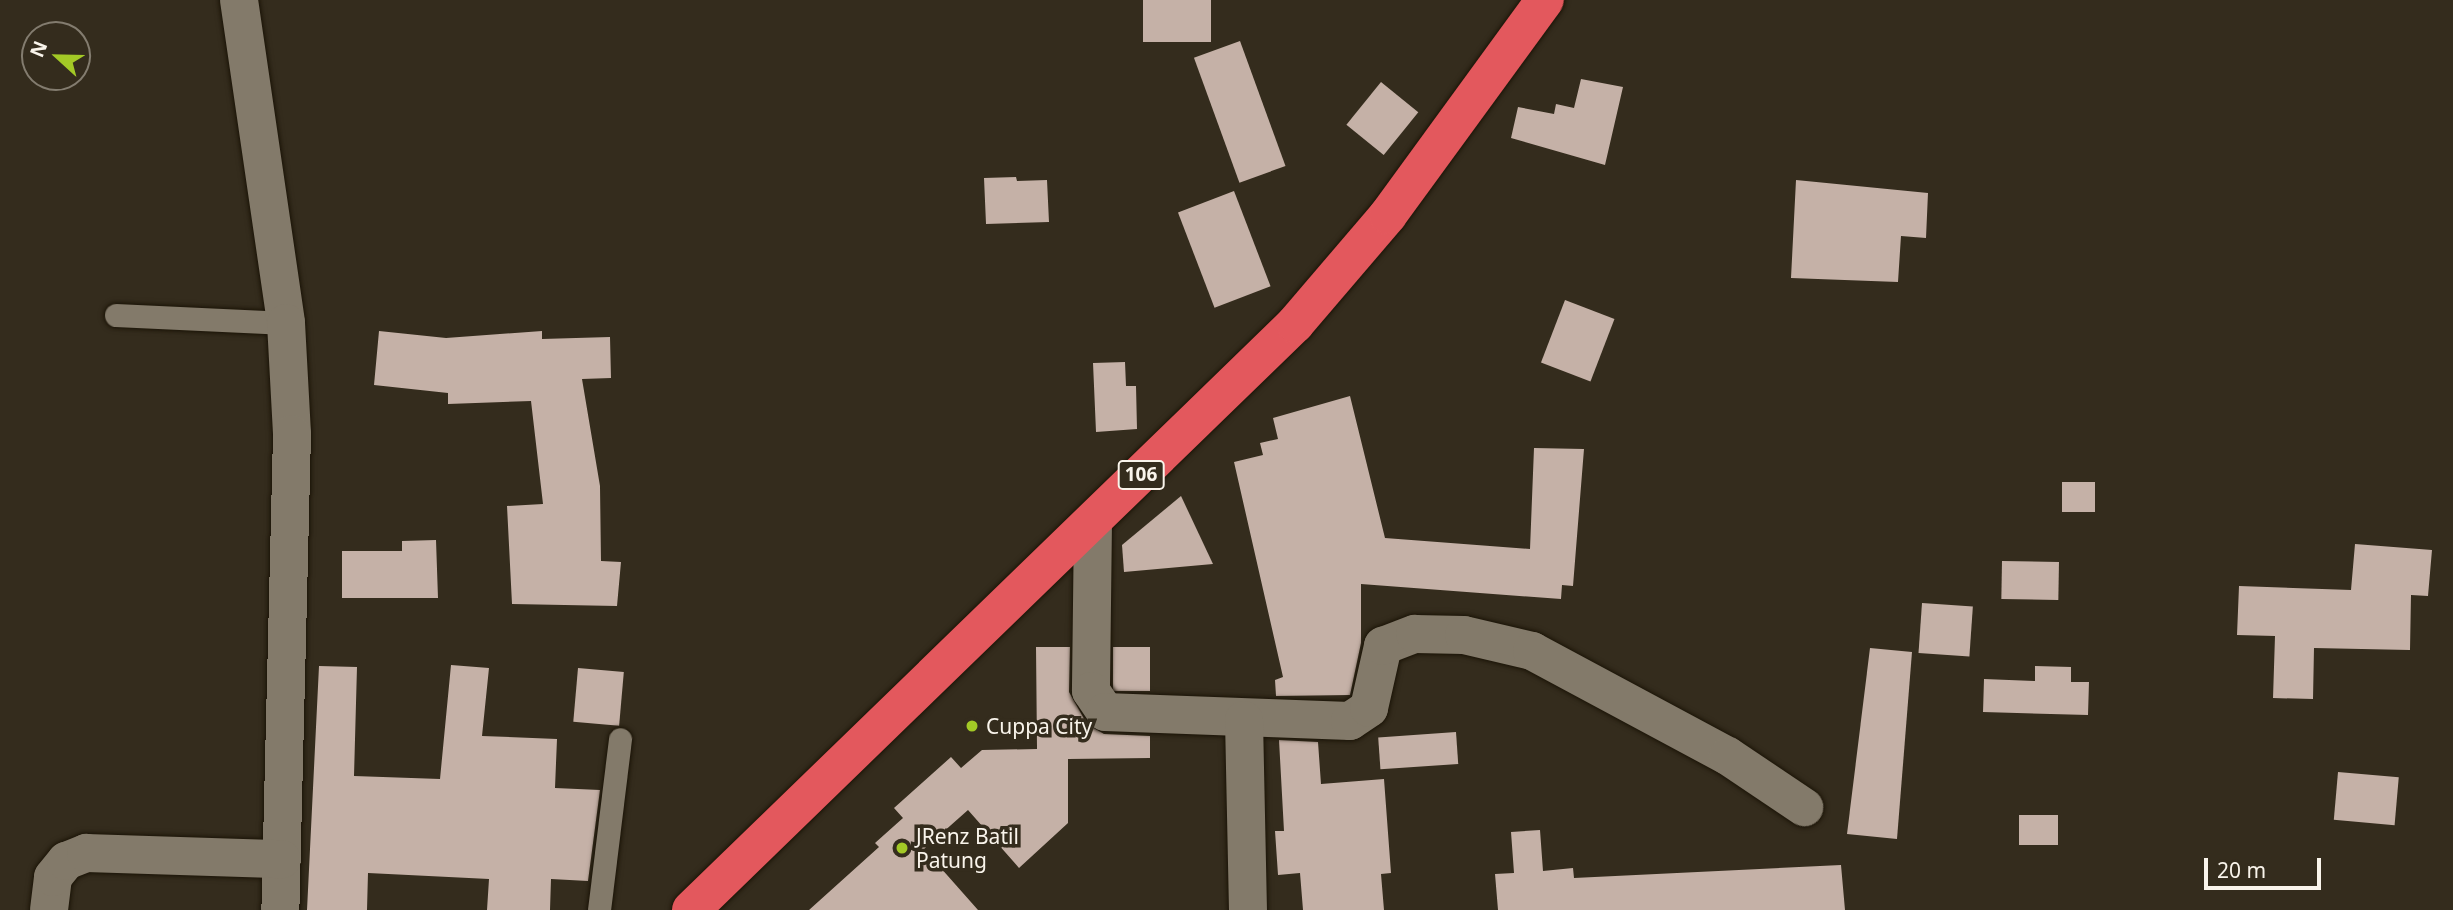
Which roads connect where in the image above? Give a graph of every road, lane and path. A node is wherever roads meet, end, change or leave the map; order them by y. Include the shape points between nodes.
1 (239, 0) edge
2 (1545, 0) edge
3 (116, 315) dead end
4 (286, 323) junction
5 (1093, 522) junction
6 (1244, 720) junction
7 (620, 739) dead end
8 (1804, 807) dead end
9 (282, 859) junction
10 (49, 910) edge
11 (280, 910) edge
12 (599, 910) edge
13 (691, 910) edge
14 (1248, 910) edge

1 - 4 street
2 - 5 highway, 106 via 1388,215 1295,324
3 - 4 lane
4 - 9 street via 292,433
5 - 6 street via 1091,691 1096,704 1117,716
5 - 13 highway, 106
6 - 8 street via 1350,721 1362,716 1369,708 1378,656 1394,638 1452,635 1503,641 1680,729
6 - 14 street
7 - 12 lane
9 - 10 street via 86,853 66,861 53,877
9 - 11 street

